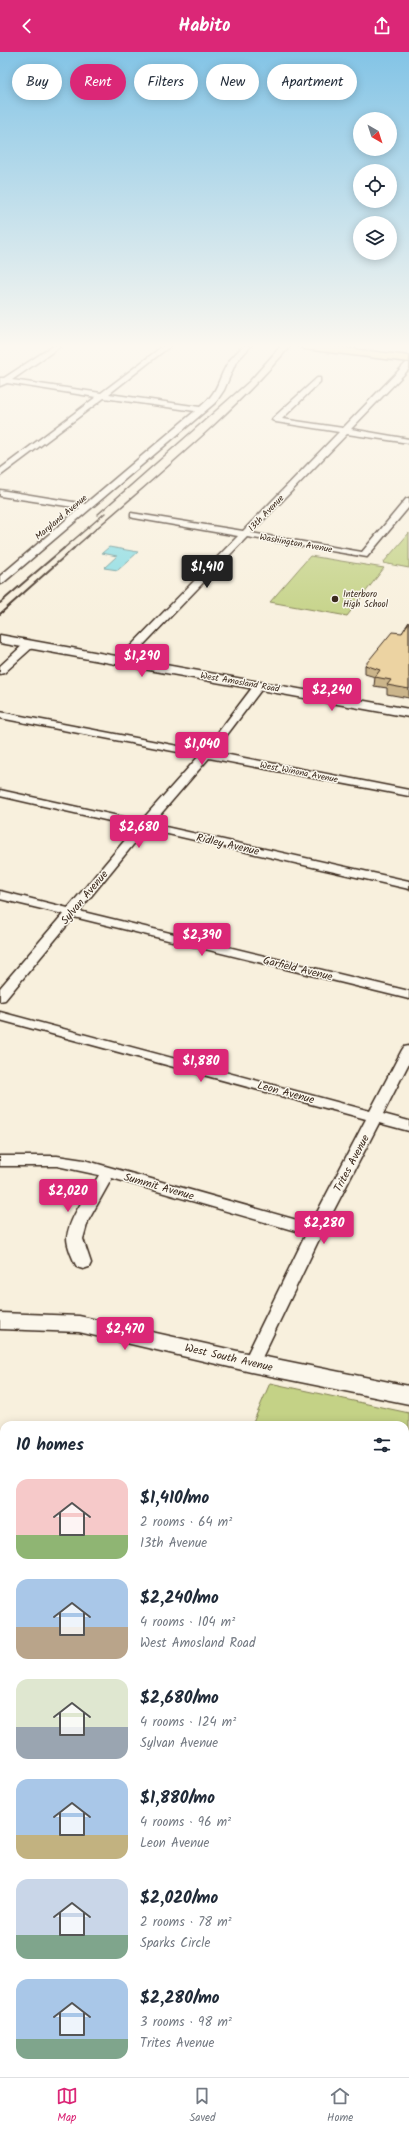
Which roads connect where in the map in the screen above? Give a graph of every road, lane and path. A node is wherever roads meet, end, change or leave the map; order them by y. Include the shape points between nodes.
1 (43, 440) edge
2 (166, 440) edge
3 (336, 440) edge
4 (0, 473) edge
5 (0, 493) edge
6 (409, 501) edge
7 (88, 507) junction
8 (134, 515) dead end
9 (245, 534) junction
10 (0, 581) edge
11 (0, 639) edge
12 (29, 645) junction
13 (122, 661) junction
14 (0, 670) edge
15 (259, 686) junction
16 (409, 712) edge
17 (0, 716) edge
18 (206, 754) junction
19 (0, 793) edge
20 (409, 793) edge
21 (144, 825) junction
22 (409, 885) edge
23 (0, 895) edge
24 (72, 912) junction
25 (409, 995) edge
26 (0, 997) edge
27 (0, 1016) edge
28 (409, 1050) edge
29 (375, 1116) junction
30 (409, 1126) edge
31 (0, 1161) edge
32 (109, 1171) junction
33 (315, 1231) junction
34 (83, 1263) dead end
35 (0, 1321) edge
36 (251, 1362) junction
37 (409, 1395) edge

1 - 4 street
2 - 7 street, Maryland Avenue
3 - 9 street, 13th Avenue
5 - 7 street
6 - 9 street, Washington Avenue via 364,555
7 - 10 street, Maryland Avenue
8 - 9 street, Washington Avenue
9 - 13 street, 13th Avenue
11 - 12 street, West Amosland Road
12 - 13 street, West Amosland Road
12 - 14 street
13 - 15 street, West Amosland Road
15 - 16 street, West Amosland Road
15 - 18 street, Sylvan Avenue
17 - 18 street, West Winona Avenue
18 - 20 street, West Winona Avenue
18 - 21 street, Sylvan Avenue
19 - 21 street, Ridley Avenue
21 - 22 street, Ridley Avenue
21 - 24 street, Sylvan Avenue
23 - 24 street, Garfield Avenue
24 - 25 street, Garfield Avenue
24 - 26 street, Sylvan Avenue
27 - 29 street, Leon Avenue
28 - 29 street, Trites Avenue
29 - 30 street, Leon Avenue
29 - 33 street, Trites Avenue
31 - 32 street, Summit Avenue via 57,1161
32 - 33 street, Summit Avenue
32 - 34 street via 80,1221 76,1239
33 - 36 street, Trites Avenue
35 - 36 street, West South Avenue via 79,1324
36 - 37 street, West South Avenue

